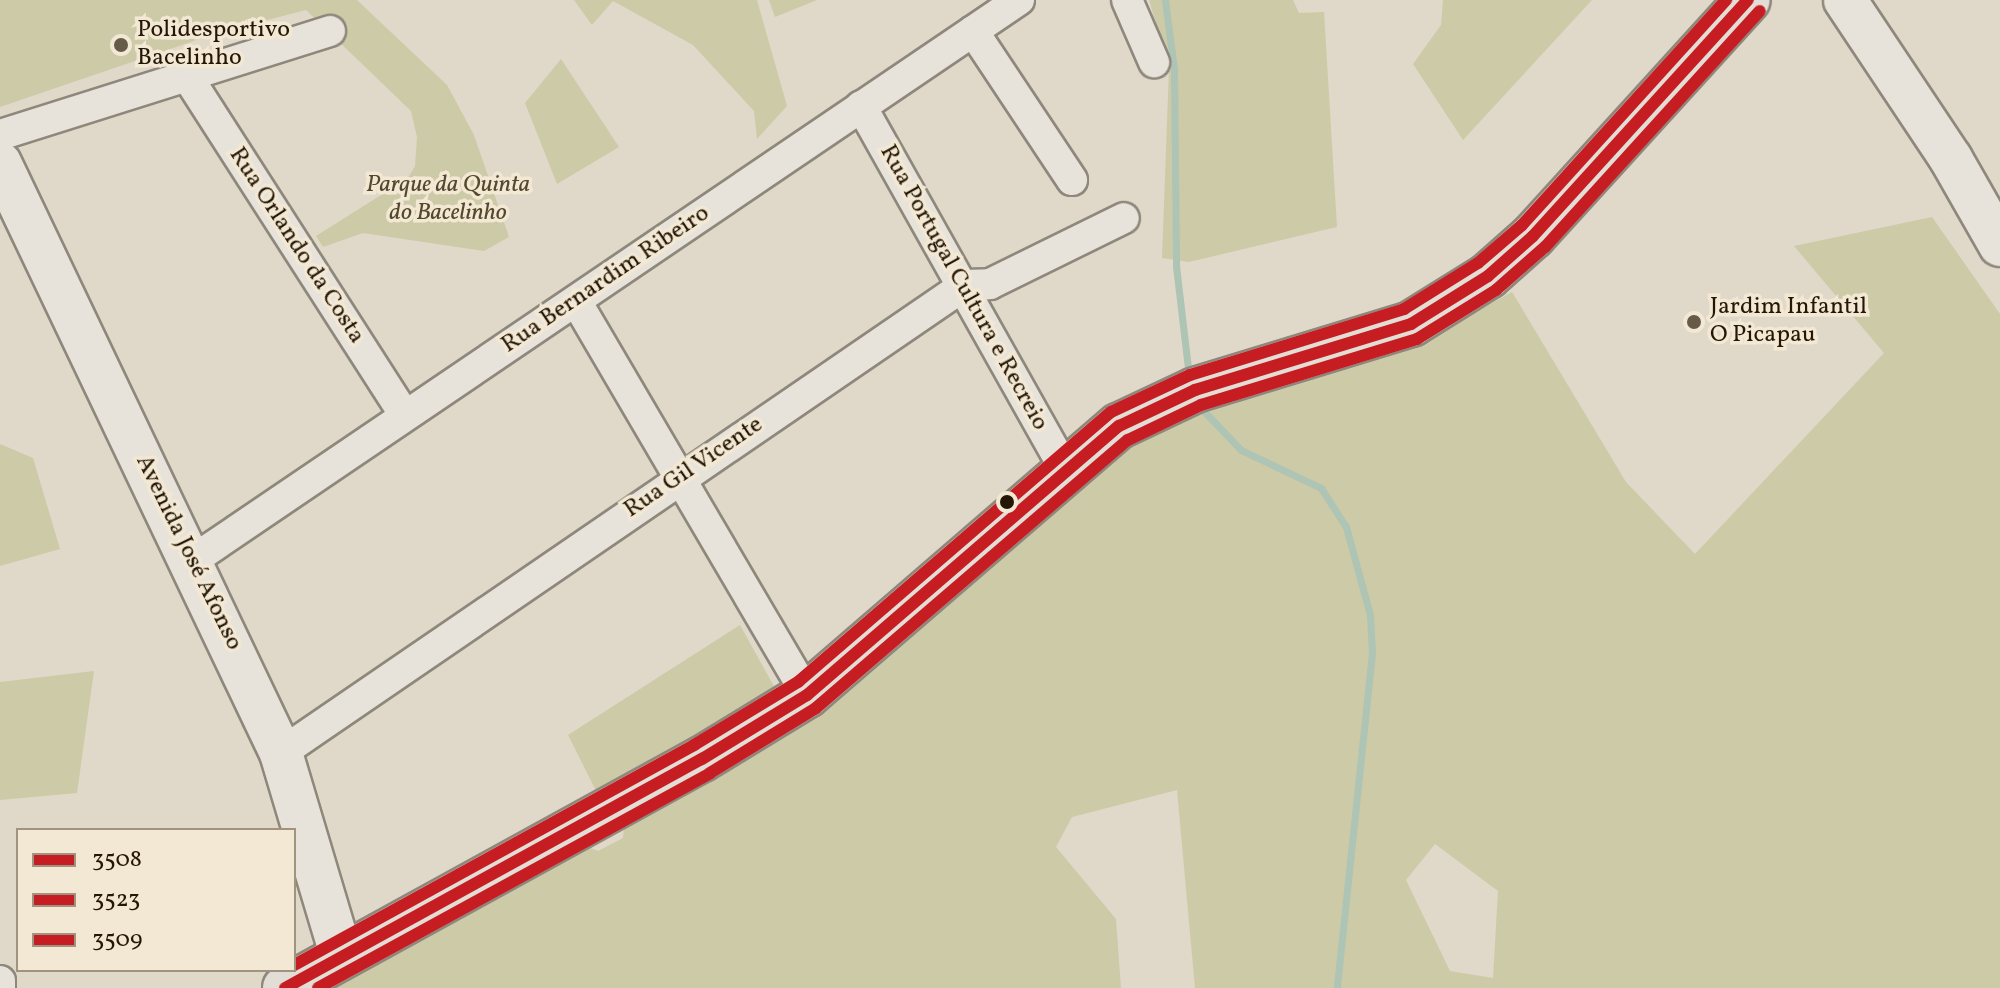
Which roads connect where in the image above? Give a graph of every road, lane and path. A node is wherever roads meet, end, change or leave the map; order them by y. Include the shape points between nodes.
1 (1019, 0) edge
2 (1127, 0) edge
3 (1748, 0) edge
4 (1845, 0) edge
5 (330, 31) dead end
6 (973, 31) junction
7 (1154, 62) dead end
8 (187, 76) junction
9 (861, 106) junction
10 (0, 135) edge
11 (1951, 159) junction
12 (0, 163) edge
13 (1072, 180) dead end
14 (2000, 214) edge
15 (1124, 218) dead end
16 (2000, 245) edge
17 (965, 285) junction
18 (576, 301) junction
19 (405, 415) junction
20 (1065, 470) junction
21 (677, 479) junction
22 (193, 560) junction
23 (807, 695) junction
24 (281, 753) junction
25 (342, 957) junction
26 (0, 981) edge
27 (0, 988) edge
28 (285, 988) edge

1 - 6 street, Rua Bernardim Ribeiro
2 - 7 street
3 - 20 main road via 1533,236 1488,276 1411,324 1156,406 1119,426
4 - 11 main road
5 - 8 street
6 - 9 street, Rua Bernardim Ribeiro
6 - 13 street
8 - 10 street
8 - 19 street, Rua Orlando da Costa
9 - 17 street, Rua Portugal Cultura e Recreio
9 - 18 street, Rua Bernardim Ribeiro
11 - 14 main road
11 - 16 main road
12 - 22 main road, Avenida José Afonso
15 - 17 street, Rua Gil Vicente via 990,284
17 - 20 street, Rua Portugal Cultura e Recreio
17 - 21 street, Rua Gil Vicente
18 - 19 street, Rua Bernardim Ribeiro
18 - 21 street
19 - 22 street, Rua Bernardim Ribeiro
20 - 23 main road
21 - 23 street
21 - 24 street, Rua Gil Vicente
22 - 24 main road, Avenida José Afonso
23 - 25 main road via 702,759
24 - 25 main road, Avenida José Afonso
25 - 28 main road
26 - 27 street

